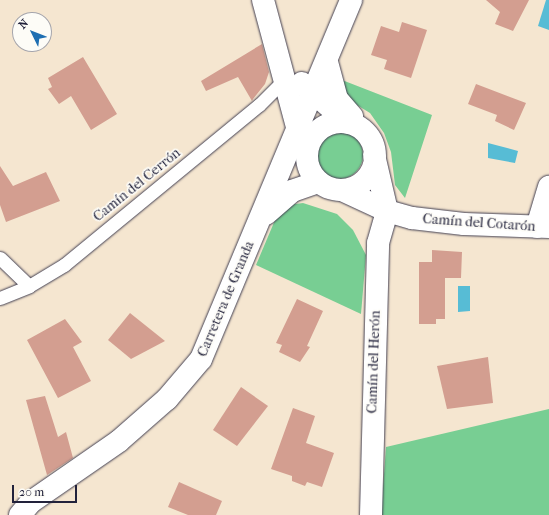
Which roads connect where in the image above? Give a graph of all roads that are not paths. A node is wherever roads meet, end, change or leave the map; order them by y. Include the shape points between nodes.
1 (263, 0) edge
2 (351, 0) edge
3 (327, 62) junction
4 (294, 80) junction
5 (350, 126) junction
6 (297, 128) junction
7 (374, 155) junction
8 (307, 158) junction
9 (318, 182) junction
10 (549, 187) edge
11 (342, 190) junction
12 (387, 211) junction
13 (262, 217) junction
14 (543, 227) edge
15 (0, 258) edge
16 (29, 286) junction
17 (0, 298) edge
18 (20, 515) edge
19 (371, 515) edge

1 - 4 street
2 - 3 street, Carretera de Granda
3 - 4 street, Carretera de Granda
3 - 5 street via 337,99
4 - 5 street
4 - 6 street
4 - 6 street, Carretera de Granda
4 - 16 lane, Camín del Cerrón via 259,105 64,265
5 - 6 street
5 - 7 street via 373,146
5 - 8 street via 324,127 312,138
6 - 8 street
6 - 13 street, Carretera de Granda
7 - 11 street via 369,175 352,188
7 - 12 street
8 - 9 street via 310,171
9 - 11 street via 333,190
9 - 13 street, Carretera de Granda via 292,192
10 - 14 street
11 - 12 street, Camín del Cotarón
12 - 14 street, Camín del Cotarón via 412,218 464,224
12 - 19 street, Camín del Herón via 378,243
13 - 18 street, Carretera de Granda via 239,264 201,359 167,399 119,441 31,502
15 - 16 lane
16 - 17 lane, Camín del Cerrón

